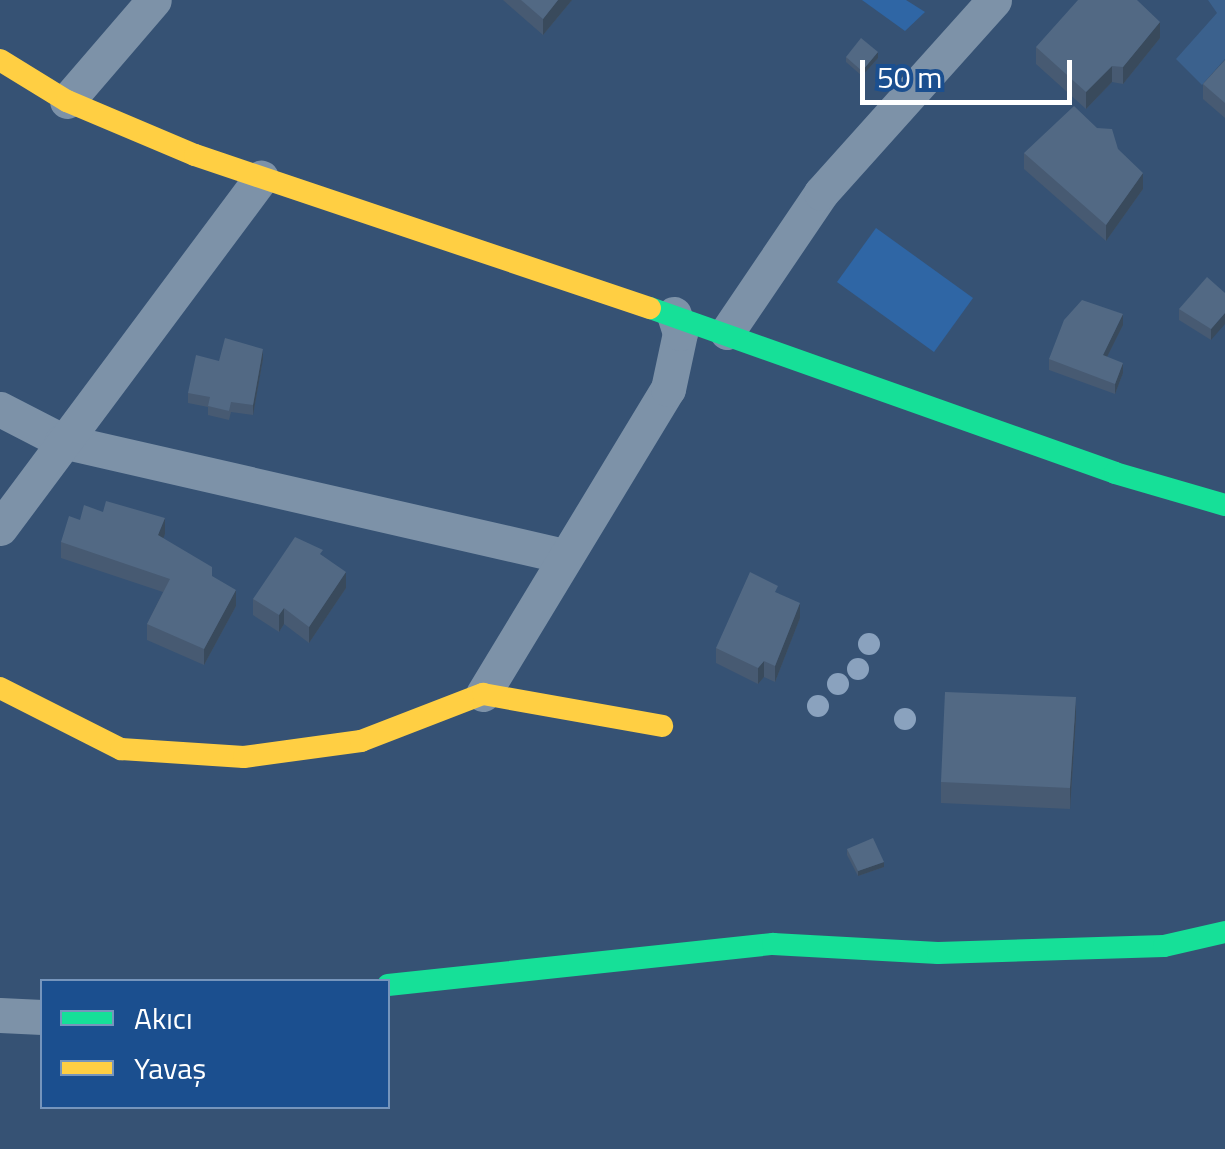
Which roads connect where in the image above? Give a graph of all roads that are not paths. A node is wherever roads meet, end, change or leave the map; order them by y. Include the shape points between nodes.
1 (154, 0) edge
2 (994, 0) edge
3 (0, 60) edge
4 (67, 101) junction
5 (261, 178) junction
6 (674, 314) junction
7 (726, 332) junction
8 (0, 409) edge
9 (62, 442) junction
10 (1224, 503) edge
11 (0, 528) edge
12 (564, 556) junction
13 (0, 688) edge
14 (483, 694) junction
15 (662, 726) dead end
16 (1225, 932) edge
17 (390, 985) edge
18 (0, 1015) edge
19 (40, 1017) edge

1 - 4 street
2 - 7 street via 821,193
3 - 4 street
4 - 5 street
5 - 6 street via 479,256
5 - 9 street
6 - 7 street
6 - 12 street via 680,333 668,389
7 - 10 street via 1115,473
8 - 9 street
9 - 11 street
9 - 12 street
12 - 14 street
13 - 14 street via 121,749 244,757 360,741
14 - 15 street
16 - 17 street via 1164,946 938,954 773,944
18 - 19 street

